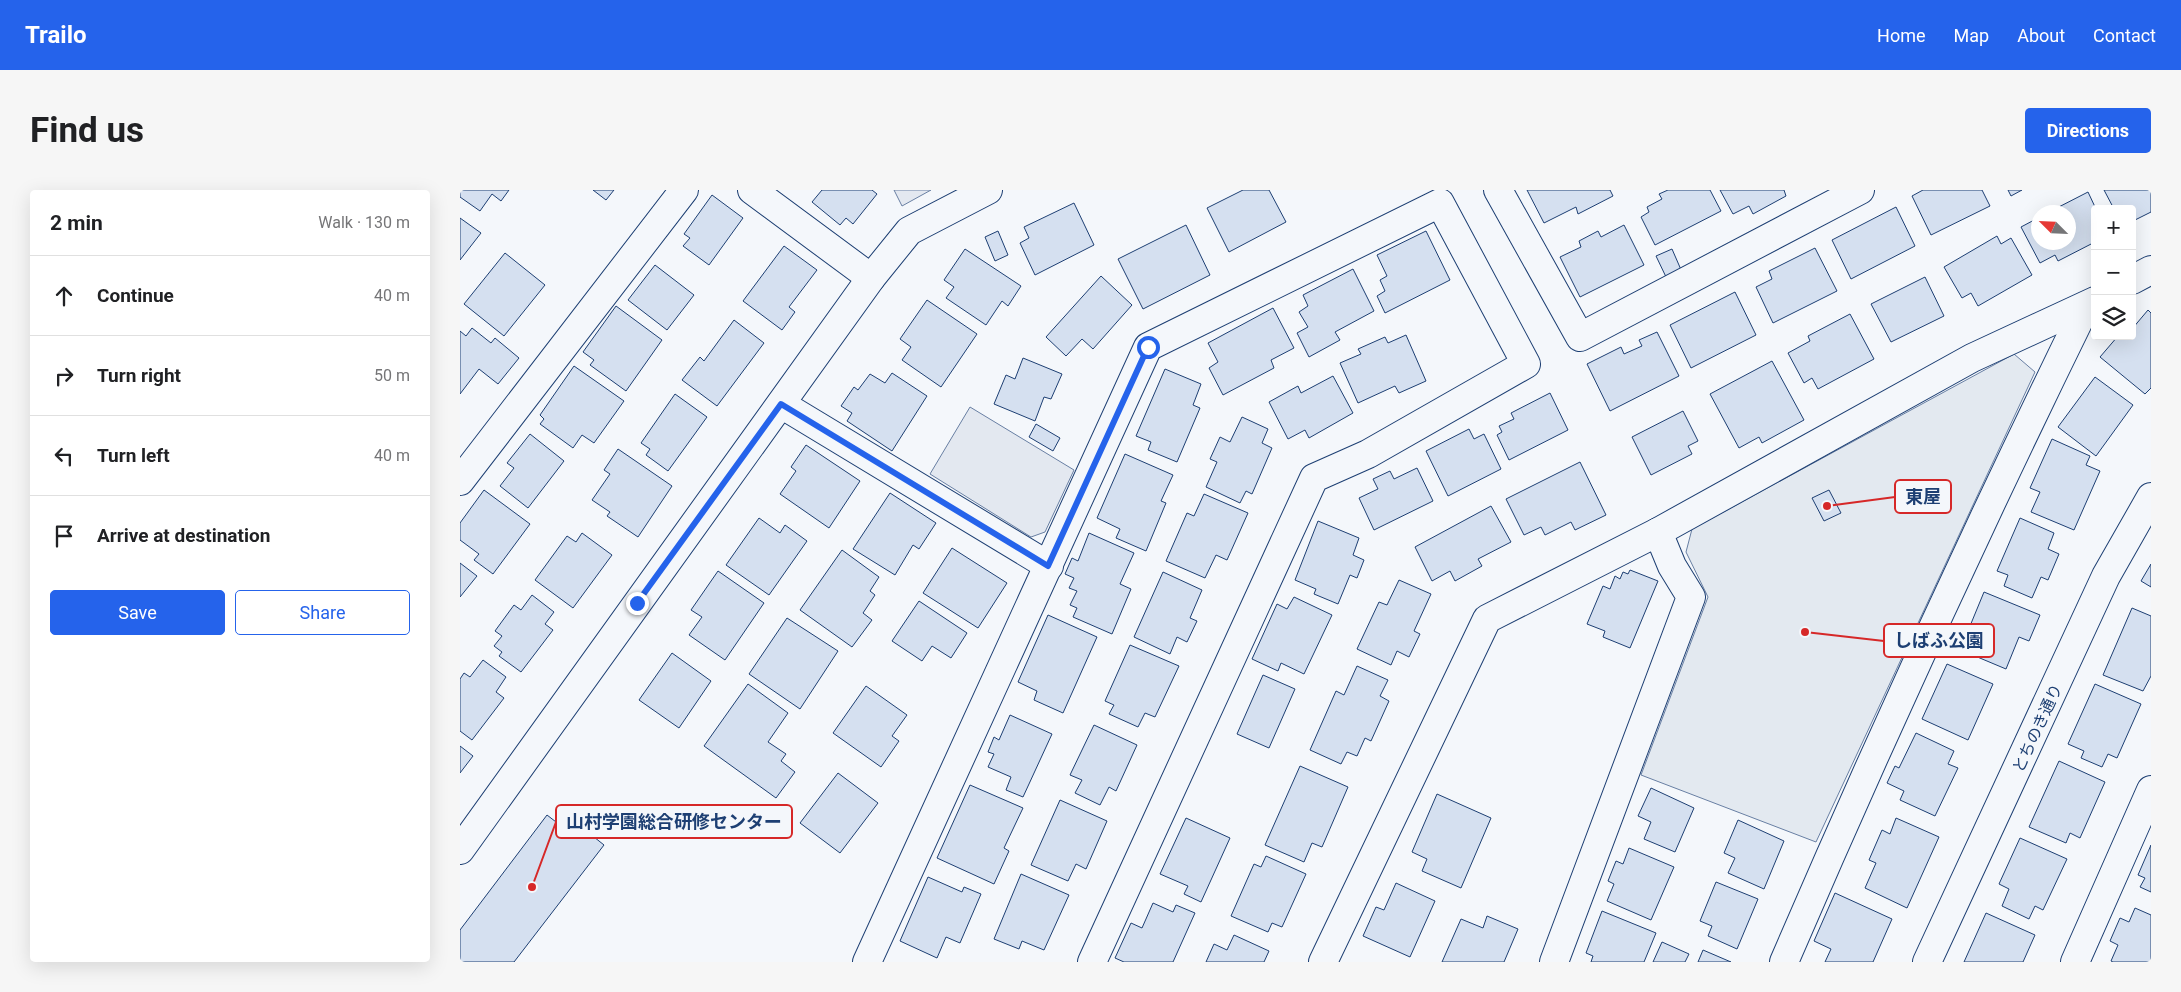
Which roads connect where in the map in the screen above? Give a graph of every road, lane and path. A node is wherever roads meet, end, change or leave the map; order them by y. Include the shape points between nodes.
1 (684, 190) edge
2 (752, 190) edge
3 (988, 190) edge
4 (1498, 190) edge
5 (1860, 190) edge
6 (2151, 270) edge
7 (871, 278) junction
8 (2136, 278) edge
9 (2090, 304) edge
10 (781, 404) junction
11 (460, 481) edge
12 (2151, 497) edge
13 (1658, 532) junction
14 (1048, 566) junction
15 (2151, 790) edge
16 (460, 850) edge
17 (867, 962) edge
18 (1092, 962) edge
19 (1323, 962) edge
20 (1554, 962) edge
21 (1784, 962) edge
22 (1927, 962) edge
23 (2075, 962) edge

1 - 11 street
2 - 7 street
3 - 7 street via 909,231
4 - 5 street via 1580,337
6 - 8 street
7 - 10 street
9 - 13 street via 1972,358
9 - 21 street via 1853,803
10 - 14 street
10 - 16 street
12 - 22 street, とちのき通り via 2106,576
13 - 19 street via 1487,619
13 - 20 street via 1672,566 1691,597
14 - 17 street
14 - 18 street via 1148,347 1440,203 1526,364 1368,454 1314,478
15 - 23 street

